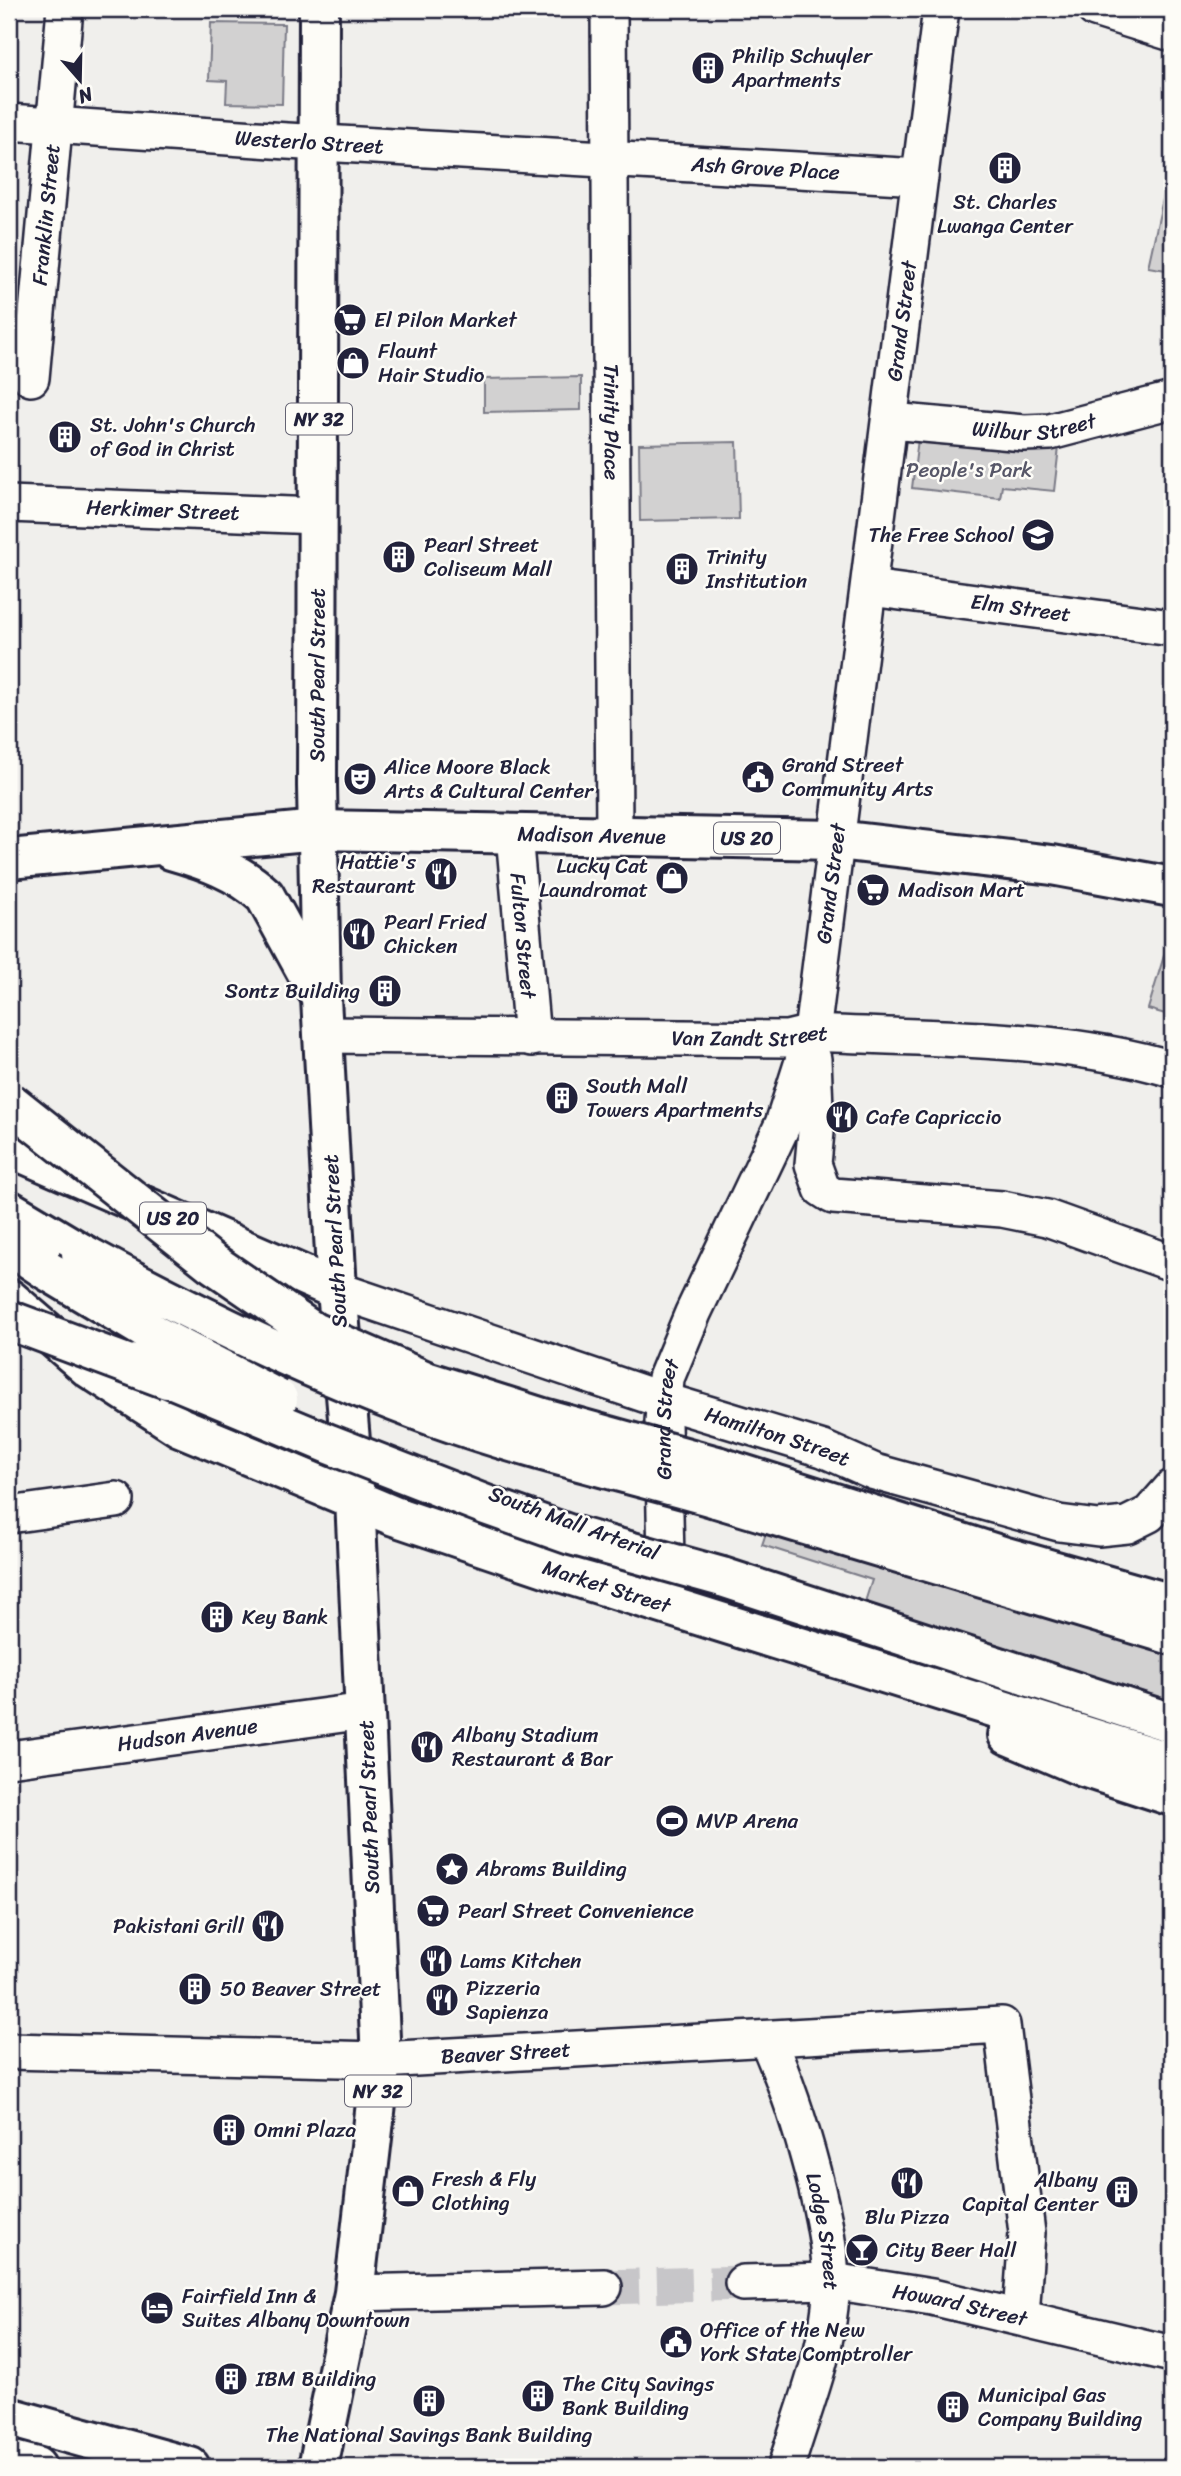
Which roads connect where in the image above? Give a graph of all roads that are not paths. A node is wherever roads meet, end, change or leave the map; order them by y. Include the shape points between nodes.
1 (65, 9) edge
2 (319, 9) edge
3 (609, 9) edge
4 (941, 9) edge
5 (1095, 9) edge
6 (1172, 33) edge
7 (9, 122) edge
8 (54, 125) junction
9 (320, 143) junction
10 (609, 159) junction
11 (920, 177) junction
12 (31, 378) dead end
13 (1172, 400) edge
14 (891, 422) junction
15 (9, 504) edge
16 (318, 516) junction
17 (870, 588) junction
18 (1172, 628) edge
19 (318, 830) junction
20 (514, 834) junction
21 (614, 835) junction
22 (837, 840) junction
23 (155, 846) junction
24 (9, 859) edge
25 (1172, 887) edge
26 (322, 1016) junction
27 (812, 1032) junction
28 (531, 1038) junction
29 (1172, 1069) edge
30 (9, 1102) edge
31 (9, 1147) edge
32 (9, 1209) edge
33 (9, 1245) edge
34 (1171, 1262) edge
35 (337, 1290) junction
36 (9, 1301) edge
37 (9, 1320) edge
38 (167, 1379) junction
39 (664, 1401) junction
40 (717, 1482) junction
41 (1172, 1488) edge
42 (355, 1499) junction
43 (116, 1500) dead end
44 (9, 1515) edge
45 (722, 1577) junction
46 (1172, 1604) edge
47 (667, 1606) junction
48 (1172, 1635) edge
49 (863, 1668) junction
50 (365, 1711) junction
51 (1172, 1723) edge
52 (9, 1759) edge
53 (1172, 1763) edge
54 (1172, 1796) edge
55 (767, 2039) junction
56 (9, 2051) edge
57 (381, 2060) junction
58 (832, 2281) junction
59 (743, 2283) tunnel mouth
60 (604, 2287) tunnel mouth
61 (354, 2293) junction
62 (1021, 2316) junction
63 (1172, 2354) edge
64 (9, 2417) edge
65 (96, 2455) edge
66 (9, 2460) edge
67 (36, 2467) edge
68 (190, 2467) edge
69 (318, 2467) edge
70 (786, 2467) edge

1 - 8 street, Franklin Street
2 - 9 main road, South Pearl Street / NY 32
3 - 10 street, Trinity Place
4 - 11 street, Grand Street
5 - 6 street
7 - 8 street, Westerlo Street
8 - 9 street, Westerlo Street
8 - 12 street, Franklin Street
9 - 10 street, Westerlo Street
9 - 16 main road, South Pearl Street / NY 32
10 - 11 street, Ash Grove Place
10 - 21 street, Trinity Place
11 - 14 street, Grand Street
13 - 14 street, Wilbur Street via 1050,432
14 - 17 street, Grand Street
15 - 16 street, Herkimer Street
16 - 19 main road, South Pearl Street / NY 32
17 - 18 street, Elm Street
17 - 22 street, Grand Street
19 - 20 main road, Madison Avenue / US 20
19 - 23 main road, Madison Avenue
19 - 26 main road, South Pearl Street
20 - 21 main road, Madison Avenue / US 20
20 - 28 street, Fulton Street
21 - 22 main road, Madison Avenue / US 20
22 - 25 main road, Madison Avenue / US 20 via 1052,865
22 - 27 street, Grand Street
23 - 24 main road, Madison Avenue
23 - 26 main road via 213,862 254,886 276,912
26 - 28 street, Van Zandt Street
26 - 35 main road, South Pearl Street
27 - 28 street, Van Zandt Street via 788,1039
27 - 29 street, Van Zandt Street via 1079,1048
27 - 34 street via 816,1178 822,1189 833,1196 963,1203 1024,1213
27 - 39 street, Grand Street via 783,1124 692,1313 666,1378
30 - 40 main road, bridge via 211,1262 313,1332 426,1381
31 - 35 main road, US 20
32 - 40 main road, bridge via 81,1253 202,1316 372,1393 513,1442
33 - 45 main road, South Mall Arterial, bridge via 155,1335 351,1437 419,1467
35 - 39 street, Hamilton Street
35 - 42 main road, South Pearl Street
36 - 38 main road, bridge
36 - 42 main road, Market Street, bridge via 89,1368 180,1427
37 - 38 main road, bridge
38 - 45 main road, bridge via 486,1505 571,1535
39 - 41 street, Hamilton Street via 823,1449 899,1479 1084,1528 1127,1525 1149,1514
39 - 47 street, Grand Street
40 - 46 main road
40 - 48 main road
42 - 47 main road, Market Street via 441,1534
42 - 50 main road, South Pearl Street / NY 32
43 - 44 street
45 - 51 main road, South Mall Arterial
47 - 49 main road, Market Street
49 - 53 main road
49 - 54 main road via 1050,1753
50 - 52 street, Hudson Avenue
50 - 57 main road, South Pearl Street / NY 32
55 - 57 street, Beaver Street
55 - 58 street, Lodge Street via 789,2094 811,2172
55 - 62 street, Beaver Street via 1002,2025 1027,2233
56 - 57 street, Beaver Street
57 - 61 main road, South Pearl Street / NY 32
58 - 59 street, Howard Street
58 - 62 street, Howard Street
58 - 70 street, Lodge Street via 824,2338
60 - 61 street
61 - 69 main road, South Pearl Street / NY 32
62 - 63 street, Howard Street
64 - 65 main road
65 - 68 main road
66 - 67 main road

